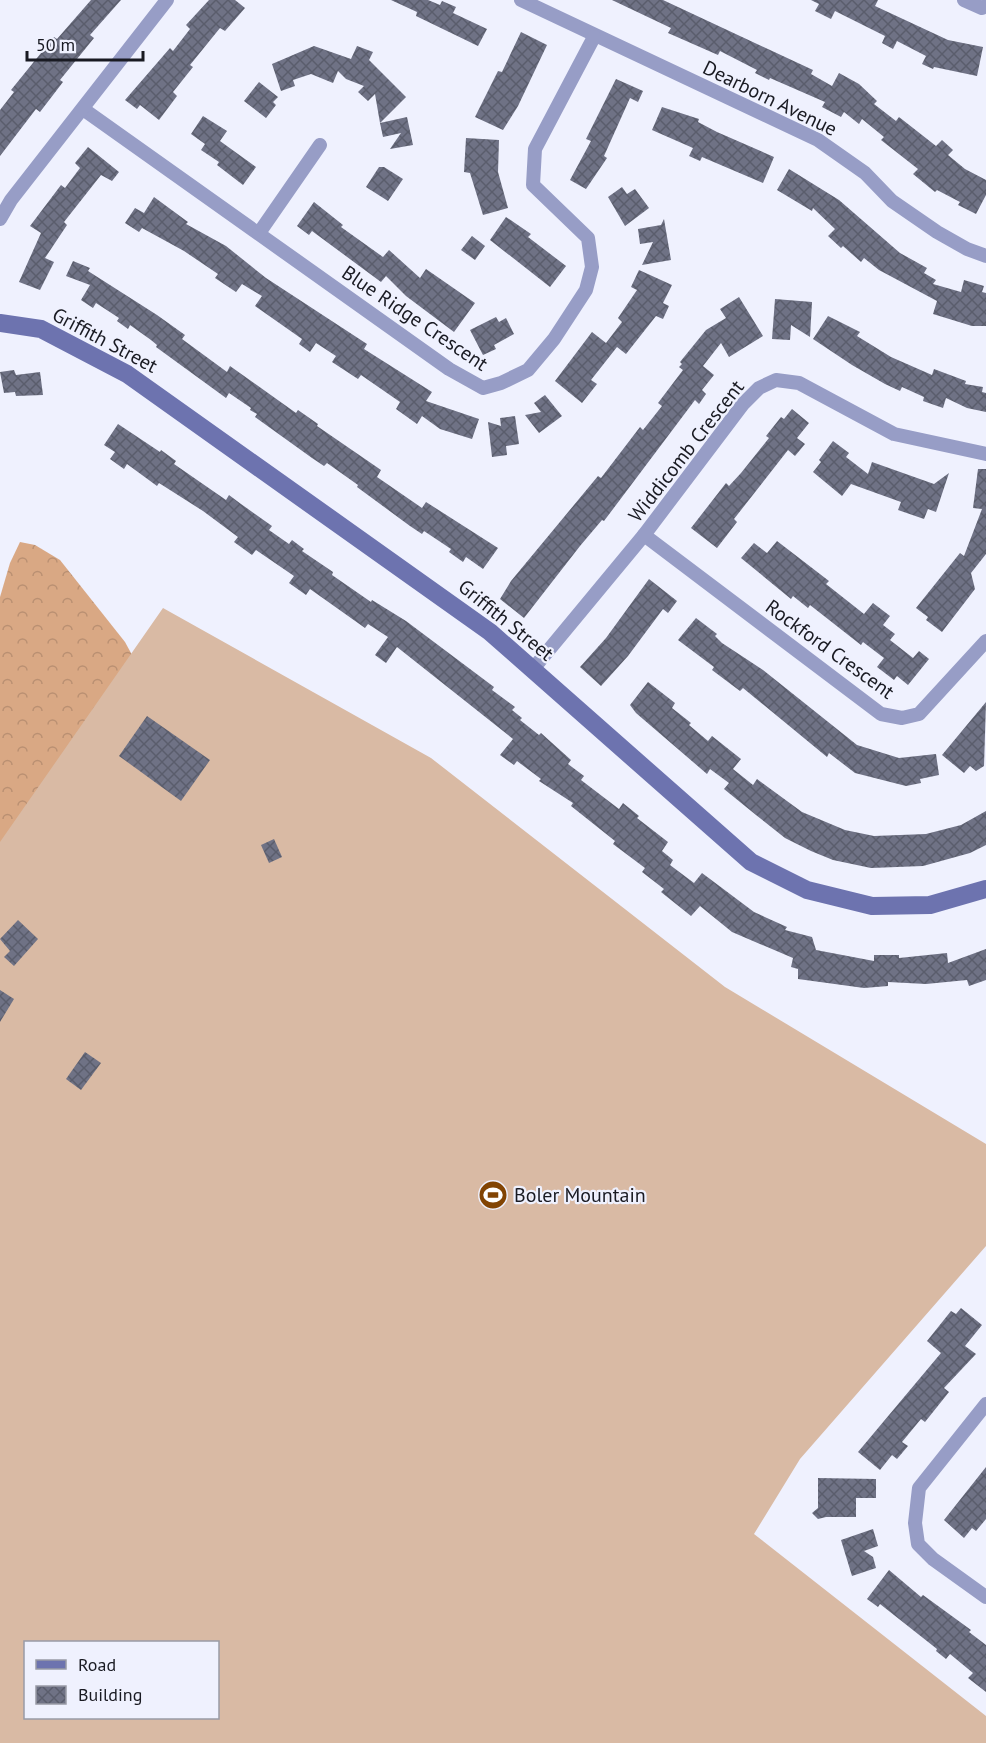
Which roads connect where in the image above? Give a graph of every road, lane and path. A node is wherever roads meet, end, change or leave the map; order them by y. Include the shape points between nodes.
1 (167, 0) edge
2 (521, 0) edge
3 (964, 0) edge
4 (986, 6) edge
5 (594, 36) junction
6 (83, 109) junction
7 (320, 145) dead end
8 (0, 219) edge
9 (259, 233) junction
10 (986, 256) edge
11 (0, 323) edge
12 (986, 454) edge
13 (644, 535) junction
14 (986, 641) edge
15 (533, 669) junction
16 (986, 889) edge
17 (986, 1404) edge
18 (986, 1597) edge

1 - 6 street
2 - 5 street, Dearborn Avenue
3 - 4 street
5 - 9 street, Blue Ridge Crescent via 535,149 533,185 588,238 592,267 586,290 528,370 483,388 450,369
5 - 10 street, Dearborn Avenue via 818,140 866,173 892,201 937,232
6 - 8 street
6 - 9 street, Blue Ridge Crescent
7 - 9 street
11 - 15 street, Griffith Street via 42,329 127,374 490,632
12 - 13 street, Widdicomb Crescent via 894,434 800,383 777,380 759,388 743,404
13 - 14 street, Rockford Crescent via 880,714 902,718 919,714
13 - 15 street, Widdicomb Crescent
15 - 16 street, Griffith Street via 751,862 807,890 872,906 930,905
17 - 18 street via 919,1488 915,1523 918,1544

